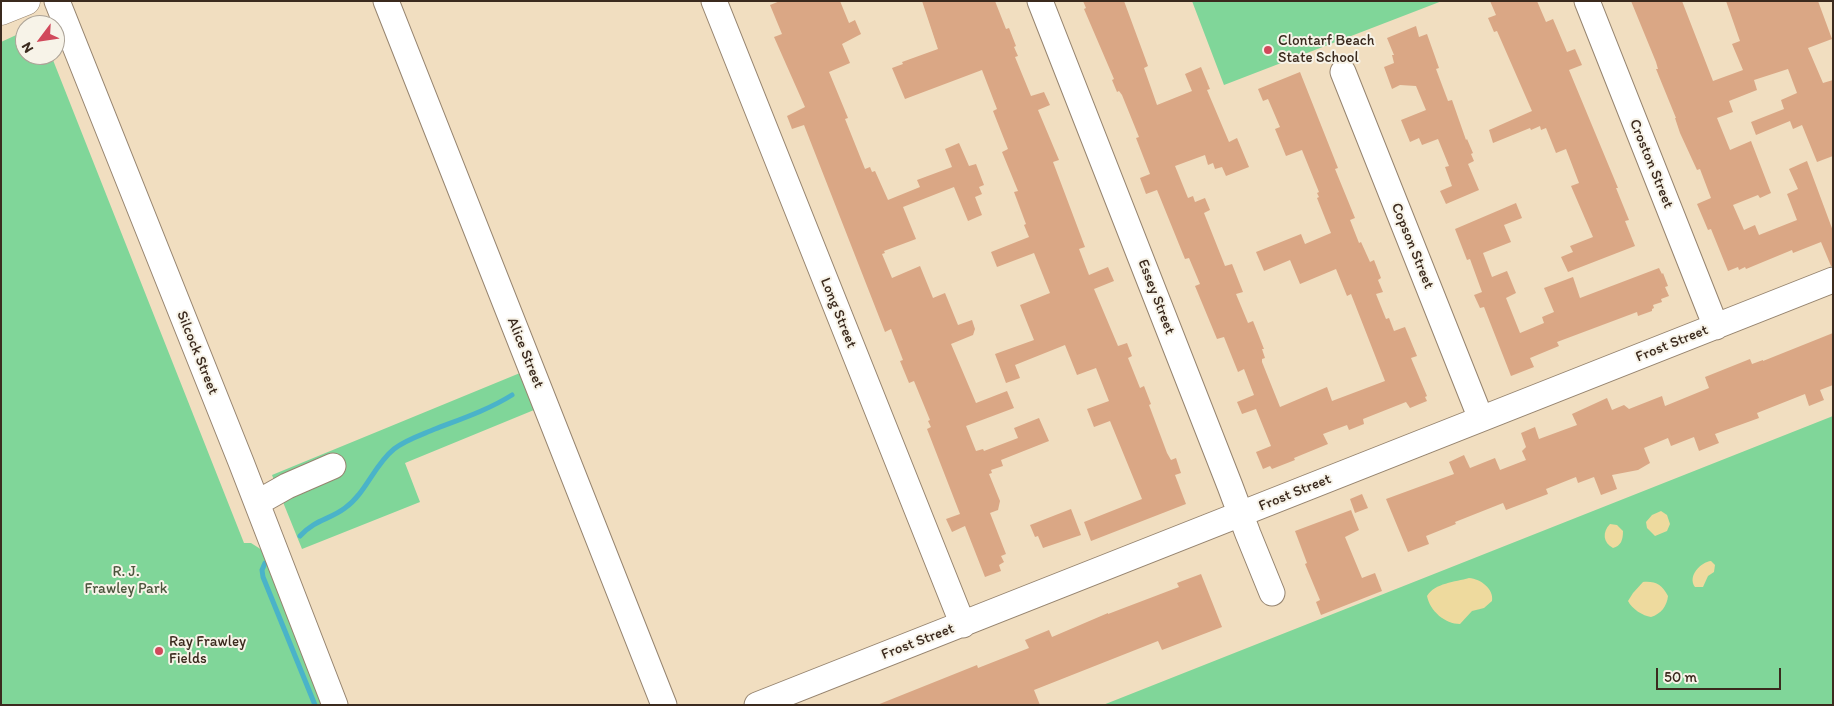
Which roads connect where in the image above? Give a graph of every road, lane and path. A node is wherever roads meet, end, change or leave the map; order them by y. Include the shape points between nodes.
1 (26, 1) edge
2 (57, 1) edge
3 (386, 1) edge
4 (714, 1) edge
5 (1040, 1) edge
6 (1587, 1) edge
7 (1, 11) edge
8 (1343, 72) dead end
9 (1833, 280) edge
10 (1716, 326) junction
11 (1481, 420) junction
12 (333, 466) dead end
13 (257, 503) junction
14 (1241, 514) junction
15 (1272, 593) dead end
16 (963, 625) junction
17 (335, 705) edge
18 (664, 705) edge
19 (756, 705) edge

1 - 7 highway
2 - 13 street, Silcock Street
3 - 18 street, Alice Street
4 - 16 street, Long Street
5 - 14 street, Essey Street
6 - 10 street, Croston Street
8 - 11 street, Copson Street
9 - 10 street, Frost Street
10 - 11 street, Frost Street
11 - 14 street, Frost Street
12 - 13 street
13 - 17 street, Silcock Street
14 - 15 street, Essey Street
14 - 16 street, Frost Street
16 - 19 street, Frost Street

